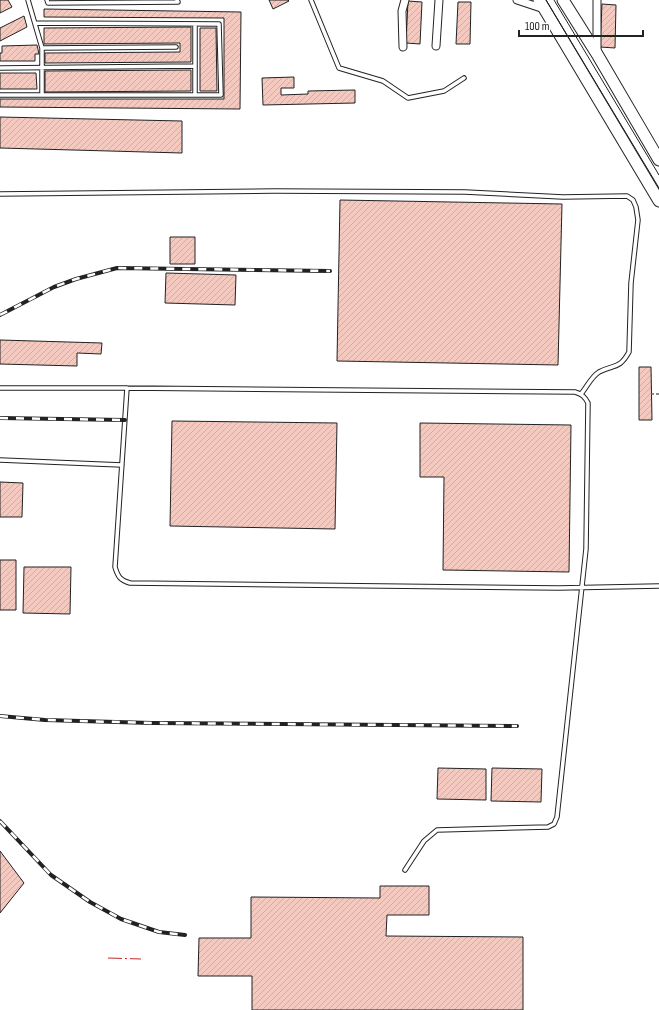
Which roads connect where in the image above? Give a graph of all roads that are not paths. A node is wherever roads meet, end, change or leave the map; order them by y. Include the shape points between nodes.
1 (28, 0) edge
2 (47, 0) edge
3 (177, 0) edge
4 (311, 0) edge
5 (405, 0) edge
6 (439, 0) edge
7 (517, 0) edge
8 (563, 0) edge
9 (597, 0) edge
10 (73, 1) edge
11 (98, 1) edge
12 (125, 1) edge
13 (151, 1) edge
14 (541, 4) edge
15 (35, 23) junction
16 (195, 24) junction
17 (436, 46) dead end
18 (176, 47) dead end
19 (403, 47) dead end
20 (42, 48) junction
21 (597, 54) junction
22 (195, 66) junction
23 (42, 67) junction
24 (0, 68) edge
25 (464, 78) dead end
26 (0, 95) edge
27 (42, 95) junction
28 (195, 95) junction
29 (659, 160) edge
30 (0, 194) edge
31 (659, 201) edge
32 (0, 388) edge
33 (127, 388) junction
34 (581, 394) junction
35 (0, 460) edge
36 (122, 465) junction
37 (659, 586) edge
38 (582, 588) junction
39 (405, 870) dead end

1 - 15 lane
2 - 10 lane via 48,3
3 - 13 lane via 178,2
4 - 25 lane via 339,68 383,81 408,98 444,91
5 - 19 street via 402,11
6 - 17 street
7 - 14 street
8 - 21 main road
9 - 21 street
10 - 11 lane
11 - 12 lane
12 - 13 lane
14 - 31 main road
15 - 16 lane
15 - 20 lane
16 - 22 lane
16 - 28 lane via 219,24 221,95
18 - 20 lane
20 - 23 lane
21 - 29 main road
22 - 23 lane
22 - 28 lane
23 - 24 lane
23 - 27 lane
26 - 27 lane
27 - 28 lane
30 - 34 lane via 282,191 627,196 633,200 638,220 631,283 629,352 620,365 593,377
32 - 33 lane
33 - 34 lane
33 - 36 lane
34 - 38 lane via 588,403 586,549
35 - 36 lane
36 - 38 lane via 115,567 122,581
37 - 38 lane
38 - 39 lane via 557,817 554,824 548,827 437,830 424,842

